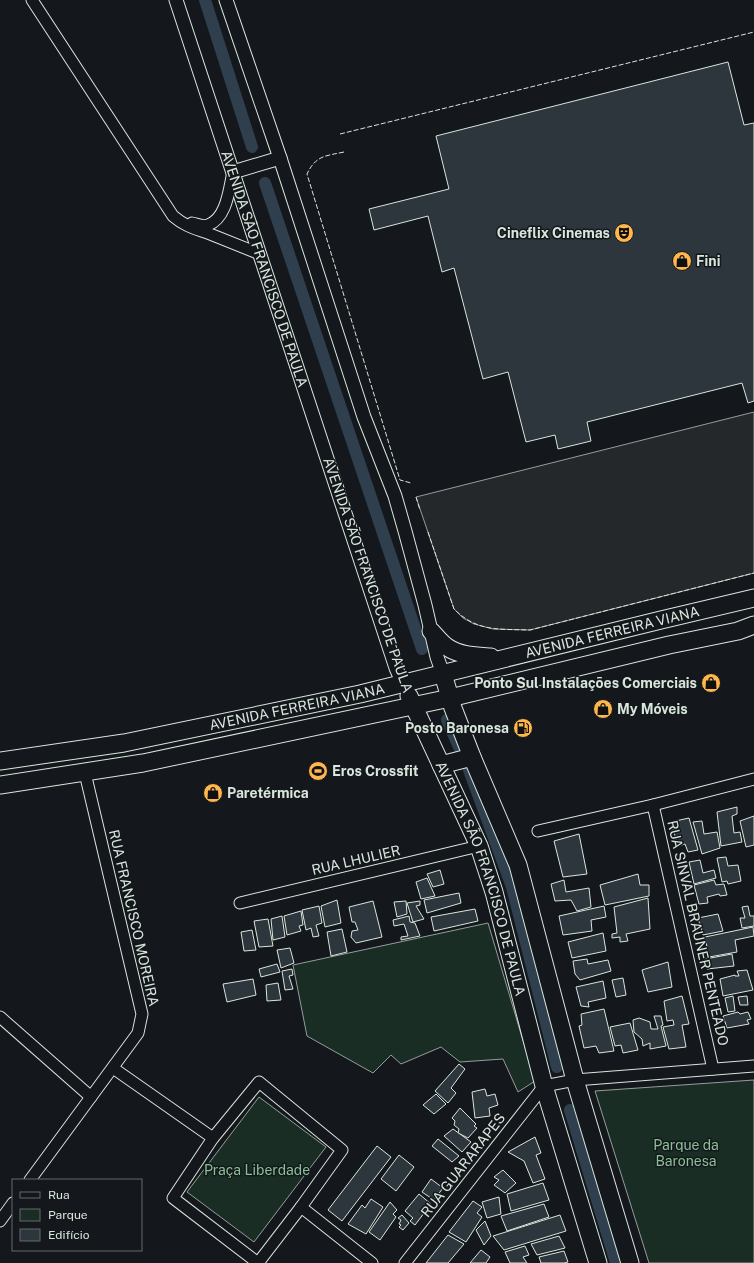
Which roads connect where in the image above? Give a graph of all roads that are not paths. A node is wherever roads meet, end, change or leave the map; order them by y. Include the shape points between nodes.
1 (32, 0) edge
2 (176, 0) edge
3 (226, 0) edge
4 (276, 159) junction
5 (239, 170) junction
6 (166, 207) junction
7 (260, 254) junction
8 (754, 598) edge
9 (753, 630) edge
10 (431, 631) junction
11 (505, 658) junction
12 (443, 674) junction
13 (403, 684) junction
14 (450, 698) junction
15 (413, 706) junction
16 (473, 760) junction
17 (0, 761) edge
18 (443, 769) junction
19 (85, 773) junction
20 (754, 779) edge
21 (0, 785) edge
22 (654, 804) junction
23 (538, 831) dead end
24 (479, 846) junction
25 (240, 903) dead end
26 (0, 1017) edge
27 (754, 1066) edge
28 (113, 1068) junction
29 (713, 1069) junction
30 (575, 1080) junction
31 (544, 1086) junction
32 (91, 1097) junction
33 (213, 1138) junction
34 (31, 1179) edge
35 (12, 1204) edge
36 (302, 1207) junction
37 (0, 1221) edge
38 (372, 1263) edge
39 (405, 1263) edge
40 (598, 1263) edge
41 (630, 1263) edge

1 - 6 street
2 - 5 street, AVENIDA SÃO FRANCISCO DE PAULA
3 - 4 street
4 - 5 street
4 - 10 street via 364,417 395,496
5 - 6 street via 225,205 213,222 198,225 185,220
5 - 7 street, AVENIDA SÃO FRANCISCO DE PAULA
6 - 7 street via 185,225
7 - 13 street, AVENIDA SÃO FRANCISCO DE PAULA
8 - 11 main road, AVENIDA FERREIRA VIANA
9 - 14 main road, AVENIDA FERREIRA VIANA via 669,645
10 - 11 main road via 446,646 458,652 471,656
10 - 12 street
11 - 12 main road, AVENIDA FERREIRA VIANA
12 - 13 main road, AVENIDA FERREIRA VIANA
12 - 14 main road
13 - 15 main road, AVENIDA SÃO FRANCISCO DE PAULA
13 - 17 main road, AVENIDA FERREIRA VIANA via 124,743
14 - 15 main road, AVENIDA FERREIRA VIANA
14 - 16 main road
15 - 18 main road, AVENIDA SÃO FRANCISCO DE PAULA
15 - 19 main road, AVENIDA FERREIRA VIANA
16 - 18 main road
16 - 30 main road via 518,865
18 - 24 main road, AVENIDA SÃO FRANCISCO DE PAULA
19 - 21 main road, AVENIDA FERREIRA VIANA
19 - 28 street, RUA FRANCISCO MOREIRA via 142,1014 138,1033
20 - 22 street
22 - 23 street
22 - 29 street, RUA SINVAL BRAUNER PENTEADO
24 - 25 street, RUA LHULIER
24 - 31 main road, AVENIDA SÃO FRANCISCO DE PAULA via 494,892
26 - 32 street
27 - 29 street
28 - 32 street, RUA FRANCISCO MOREIRA
28 - 33 street
29 - 30 street
30 - 31 street
30 - 41 main road
31 - 39 street, RUA GUARARAPES
31 - 40 main road, AVENIDA SÃO FRANCISCO DE PAULA
32 - 34 street, RUA FRANCISCO MOREIRA
33 - 36 street via 259,1082 342,1150
33 - 36 street via 173,1198 258,1263
35 - 37 street
36 - 38 street

